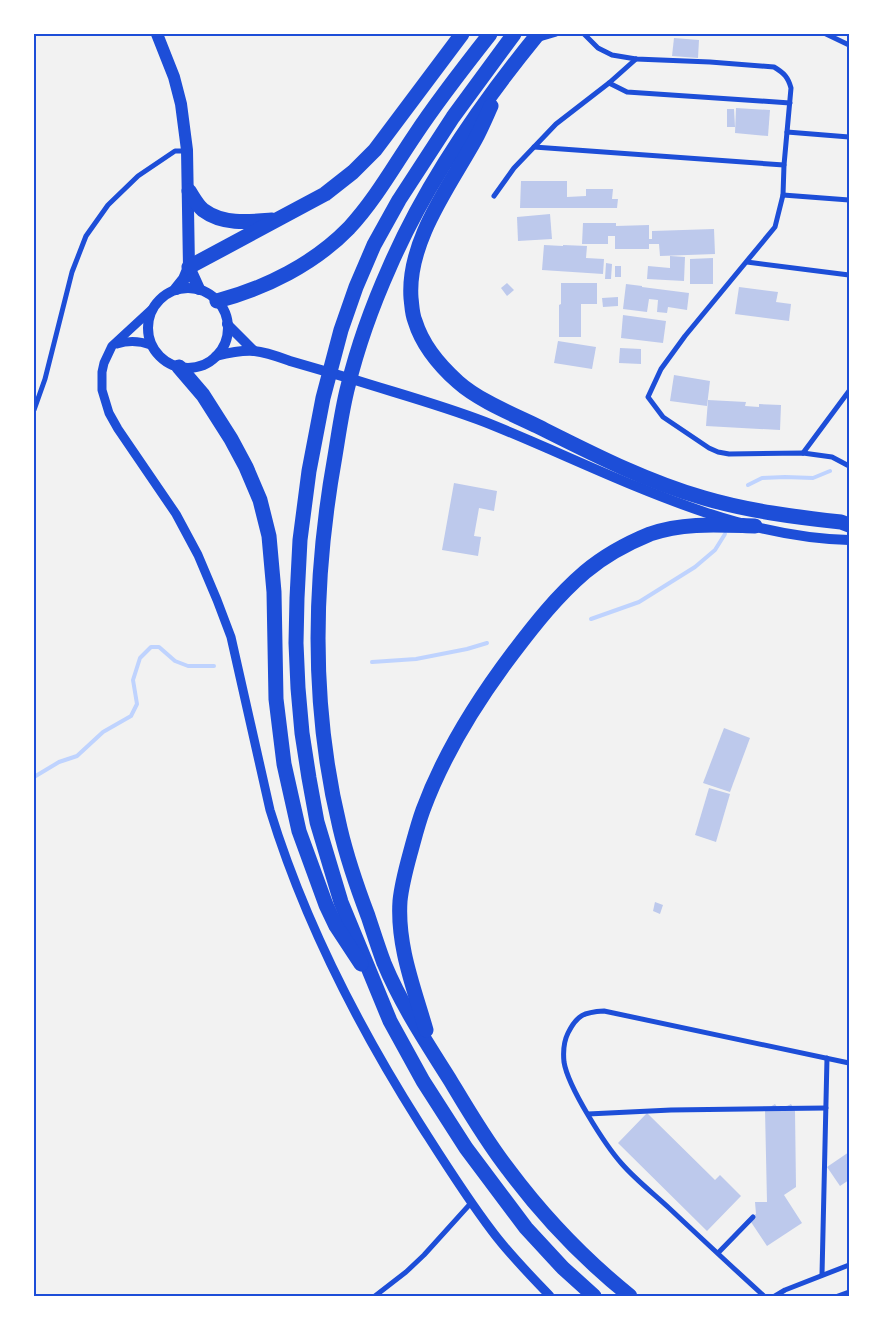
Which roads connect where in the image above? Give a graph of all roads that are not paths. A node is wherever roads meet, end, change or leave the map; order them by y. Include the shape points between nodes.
1 (157, 34) edge
2 (462, 34) edge
3 (490, 34) edge
4 (514, 34) edge
5 (556, 34) edge
6 (584, 34) edge
7 (826, 34) edge
8 (536, 37) edge
9 (849, 45) edge
10 (636, 59) junction
11 (508, 70) junction
12 (609, 83) junction
13 (790, 103) junction
14 (787, 132) junction
15 (849, 137) edge
16 (534, 146) junction
17 (188, 150) junction
18 (784, 165) junction
19 (189, 192) junction
20 (783, 195) junction
21 (494, 196) dead end
22 (849, 200) edge
23 (278, 219) junction
24 (746, 262) junction
25 (189, 267) junction
26 (849, 275) edge
27 (176, 289) junction
28 (199, 289) junction
29 (217, 301) junction
30 (151, 310) junction
31 (228, 324) junction
32 (151, 345) junction
33 (112, 346) junction
34 (254, 351) junction
35 (216, 356) junction
36 (178, 367) junction
37 (849, 391) edge
38 (34, 410) edge
39 (803, 453) junction
40 (849, 466) edge
41 (849, 525) edge
42 (755, 526) junction
43 (849, 540) edge
44 (376, 984) junction
45 (434, 1054) junction
46 (827, 1058) junction
47 (849, 1063) edge
48 (826, 1108) junction
49 (588, 1114) junction
50 (471, 1203) junction
51 (753, 1217) dead end
52 (718, 1253) junction
53 (849, 1264) edge
54 (822, 1275) junction
55 (849, 1292) edge
56 (375, 1296) edge
57 (550, 1296) edge
58 (594, 1296) edge
59 (630, 1296) edge
60 (764, 1296) edge
61 (775, 1296) edge
62 (838, 1296) edge

1 - 17 main road via 174,77
2 - 23 highway via 375,150 325,194
3 - 29 highway via 350,227 308,262 256,288
4 - 44 highway via 453,117 374,245 341,330 323,398 309,471 297,598 297,670 302,733 317,822 341,902
5 - 8 street
6 - 10 street via 598,48 612,55
7 - 9 street
8 - 11 highway
10 - 12 street
10 - 13 street via 774,67 788,78
11 - 41 highway via 416,253 411,297 414,320 438,361 459,383 488,402 656,482 756,510
11 - 45 highway via 437,174 390,264 376,299 356,356 342,412 323,528 319,581 320,711 340,829 350,868 384,962 401,999
12 - 13 street via 628,92
12 - 16 street via 556,124
13 - 14 street
14 - 15 street
14 - 18 street
16 - 18 street
16 - 21 street
17 - 19 main road
17 - 38 street via 175,151 138,176 108,206 86,236 72,272
18 - 20 street
19 - 23 highway via 211,215 238,222
19 - 25 main road
20 - 22 street
20 - 24 street via 775,227
23 - 25 highway
24 - 26 street
24 - 39 street via 673,352 648,397 663,417 718,452
25 - 27 main road
25 - 28 main road
27 - 28 main road
27 - 30 main road via 166,294
28 - 29 main road
29 - 31 main road
30 - 32 main road via 148,322
30 - 33 street
31 - 34 main road
31 - 35 main road via 225,341
32 - 33 street via 132,341
32 - 36 main road via 158,355
33 - 50 street via 102,372 104,401 118,429 176,514 217,600 231,637 270,810 307,913 370,1041
34 - 35 main road
34 - 42 main road via 491,424 662,497
35 - 36 main road via 199,366
36 - 44 highway via 203,395 231,439 260,500 269,536 274,592 276,699 284,764 299,831 336,926
37 - 39 street
39 - 40 street via 832,457
42 - 43 main road
42 - 45 highway via 684,526 651,534 586,570 536,622 468,717 423,811 405,870 400,902 404,957
44 - 58 highway via 390,1021 466,1148 526,1228
45 - 59 highway via 507,1169 540,1210 576,1248
46 - 47 street
46 - 48 street
46 - 49 street via 604,1011 591,1011 573,1023 563,1048 564,1064 571,1083
48 - 49 street
48 - 54 street
49 - 52 street via 622,1164
50 - 56 street via 424,1255
50 - 57 street
51 - 52 street
52 - 60 street
53 - 54 street
54 - 61 street
55 - 62 street

